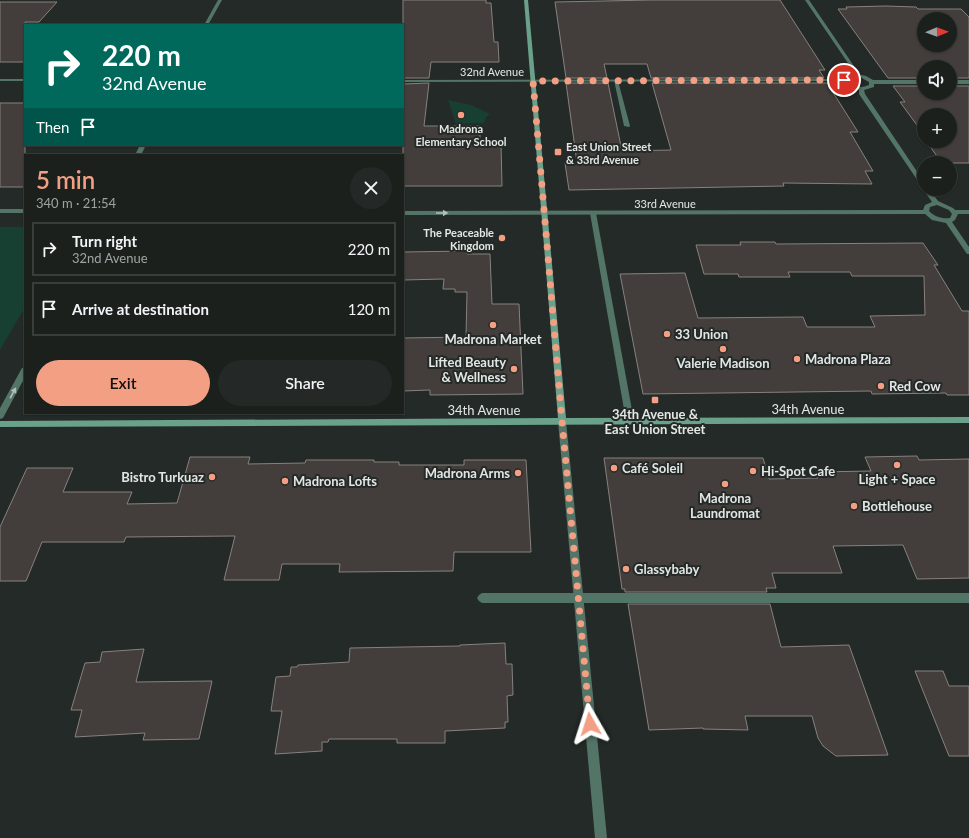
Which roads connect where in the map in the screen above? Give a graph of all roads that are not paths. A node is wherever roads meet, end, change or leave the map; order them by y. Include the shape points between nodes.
1 (220, 0) edge
2 (526, 0) edge
3 (807, 0) edge
4 (207, 24) edge
5 (856, 75) junction
6 (0, 80) edge
7 (24, 80) edge
8 (844, 80) junction
9 (404, 81) edge
10 (533, 81) junction
11 (616, 81) junction
12 (871, 82) junction
13 (917, 82) edge
14 (957, 82) edge
15 (969, 82) edge
16 (860, 89) junction
17 (627, 126) dead end
18 (917, 176) edge
19 (931, 196) edge
20 (936, 203) junction
21 (0, 211) edge
22 (24, 211) edge
23 (927, 212) junction
24 (954, 212) junction
25 (969, 212) edge
26 (404, 213) edge
27 (544, 213) junction
28 (593, 213) junction
29 (948, 221) junction
30 (969, 252) edge
31 (24, 372) edge
32 (0, 416) edge
33 (969, 420) edge
34 (562, 421) junction
35 (630, 421) junction
36 (0, 424) edge
37 (482, 598) dead end
38 (969, 598) edge
39 (578, 599) junction
40 (601, 838) edge

1 - 4 street
2 - 10 street
3 - 5 street
5 - 8 street via 847,75
5 - 12 street
6 - 7 street
8 - 11 street, 32nd Avenue
8 - 16 street via 848,85
9 - 10 street, 32nd Avenue
10 - 11 street, 32nd Avenue
10 - 27 street
11 - 17 street
12 - 13 street
12 - 16 street via 870,88
14 - 15 street
16 - 18 street
19 - 20 street
20 - 23 street via 927,206
20 - 24 street
21 - 22 street
23 - 28 street, 33rd Avenue
23 - 29 street via 935,218
24 - 25 street
24 - 29 street via 955,217
26 -> 27 street, 33rd Avenue
27 - 28 street, 33rd Avenue
27 - 34 street
28 - 35 street
29 - 30 street
32 -> 31 street
33 - 35 street, 34th Avenue
34 - 35 street, 34th Avenue
34 - 36 street, 34th Avenue
34 - 39 street
37 - 39 street
38 - 39 street
39 - 40 street

